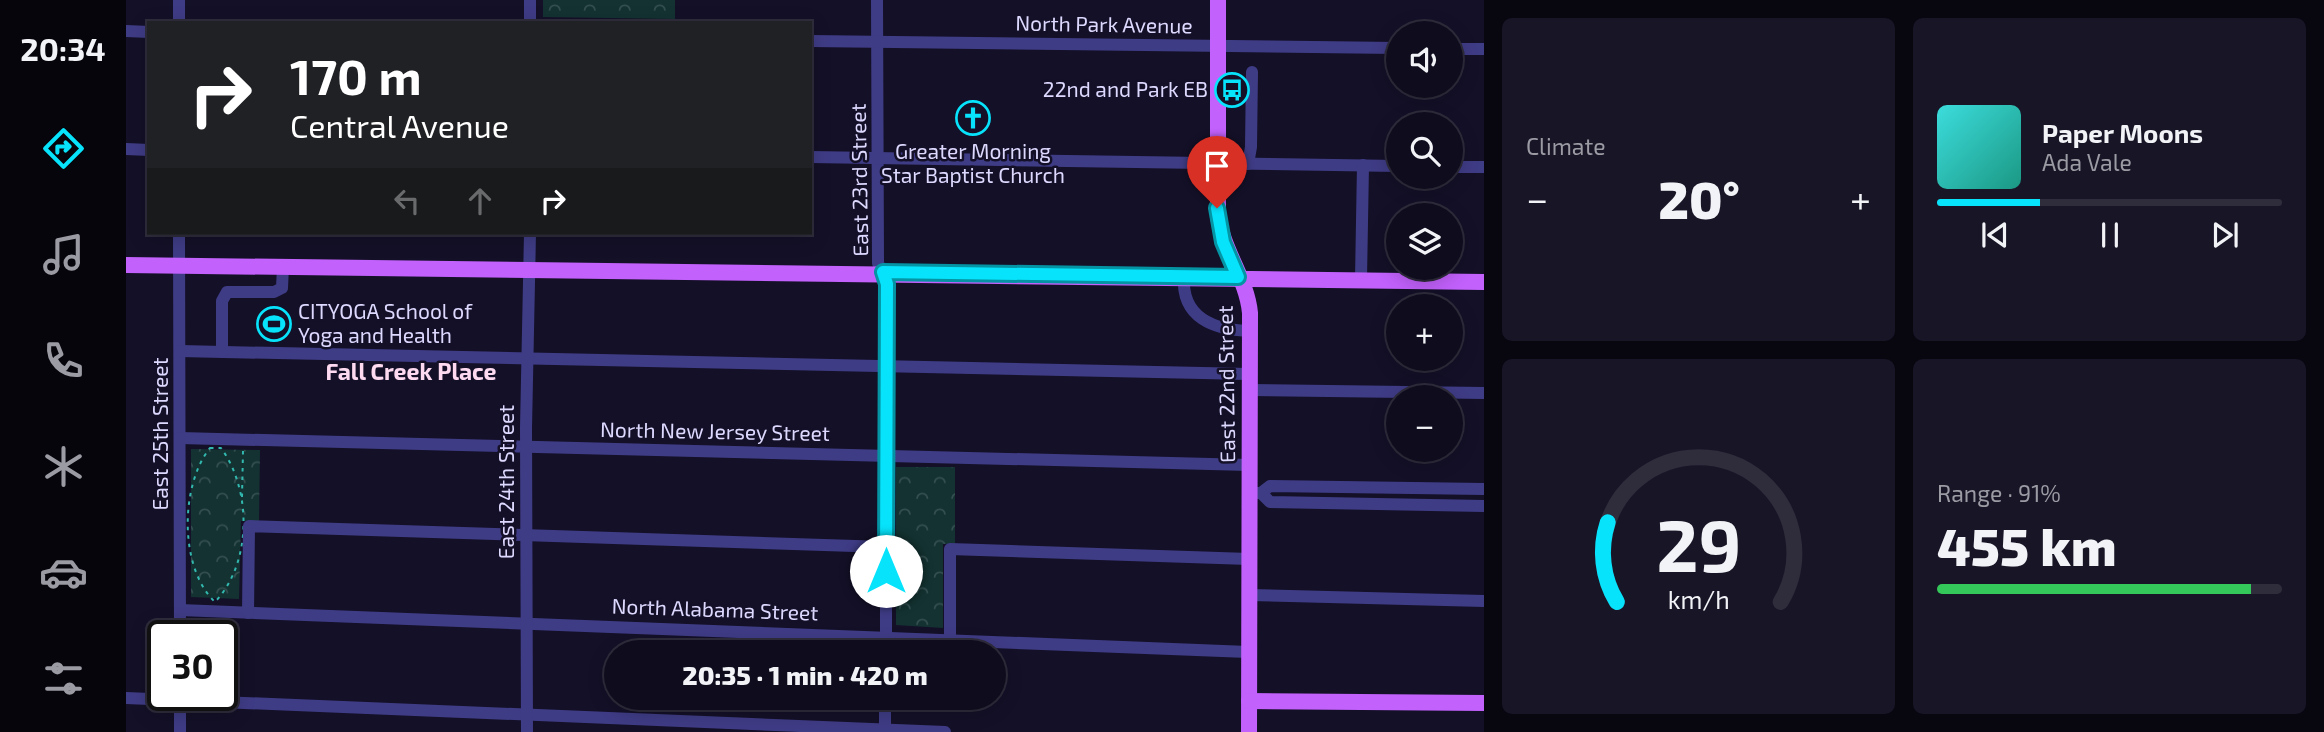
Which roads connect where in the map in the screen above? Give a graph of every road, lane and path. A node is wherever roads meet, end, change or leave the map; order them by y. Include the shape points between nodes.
1 (179, 0) edge
2 (530, 0) edge
3 (877, 0) edge
4 (1218, 0) edge
5 (179, 21) edge
6 (530, 21) edge
7 (126, 32) edge
8 (147, 32) edge
9 (812, 41) edge
10 (877, 42) junction
11 (1218, 46) junction
12 (1386, 48) edge
13 (1463, 49) edge
14 (1484, 49) edge
15 (1252, 72) dead end
16 (126, 149) edge
17 (147, 150) edge
18 (812, 157) edge
19 (878, 158) junction
20 (1217, 163) junction
21 (1248, 164) junction
22 (1363, 165) junction
23 (1386, 166) edge
24 (1463, 167) edge
25 (1484, 167) edge
26 (179, 235) edge
27 (530, 235) edge
28 (126, 265) edge
29 (180, 266) junction
30 (284, 266) junction
31 (530, 269) junction
32 (883, 272) junction
33 (1184, 276) junction
34 (1238, 277) junction
35 (1361, 279) junction
36 (1484, 282) edge
37 (1250, 331) junction
38 (180, 351) junction
39 (222, 352) junction
40 (527, 358) junction
41 (886, 364) junction
42 (1249, 382) junction
43 (1484, 393) edge
44 (180, 438) junction
45 (526, 447) junction
46 (243, 448) dead end
47 (885, 456) junction
48 (1249, 465) junction
49 (1402, 488) junction
50 (1484, 489) edge
51 (1255, 493) junction
52 (1402, 505) junction
53 (242, 506) junction
54 (1484, 506) edge
55 (526, 536) junction
56 (886, 547) junction
57 (1249, 559) junction
58 (1248, 595) junction
59 (1484, 601) edge
60 (180, 610) junction
61 (248, 613) junction
62 (180, 620) edge
63 (526, 624) junction
64 (886, 637) junction
65 (950, 639) junction
66 (1248, 652) junction
67 (126, 698) edge
68 (147, 698) edge
69 (238, 700) edge
70 (1249, 701) junction
71 (1484, 703) edge
72 (885, 710) edge
73 (180, 711) edge
74 (527, 714) junction
75 (885, 731) edge
76 (180, 732) edge
77 (527, 732) edge
78 (944, 732) edge
79 (1249, 732) edge

1 - 5 street
2 - 6 street
3 - 10 street, East 23rd Street
4 - 11 main road, East 22nd Street
7 - 8 street
9 - 10 street, North Park Avenue
10 - 11 street, North Park Avenue
10 - 19 street, East 23rd Street
11 - 12 street, North Park Avenue
11 - 20 main road, East 22nd Street
13 - 14 street
15 - 21 street
16 - 17 street
18 - 19 street
19 - 20 street
19 - 32 street, East 23rd Street via 878,263
20 - 21 street
20 - 34 main road, East 22nd Street via 1220,228
21 - 22 street
22 - 23 street
22 - 35 street
24 - 25 street
26 - 29 street, East 25th Street
27 - 31 street, East 24th Street
28 - 29 main road
29 - 30 main road
29 - 38 street, East 25th Street
30 - 31 main road
30 - 39 street via 282,288 274,292 227,292 222,301
31 - 32 main road
31 - 40 street, East 24th Street
32 - 33 main road
32 - 41 street, East 23rd Street via 887,284
33 - 34 main road
33 - 37 street via 1187,303 1203,322 1223,330
34 - 35 main road
34 - 37 main road, East 22nd Street via 1249,301
35 - 36 main road
37 - 42 main road, East 22nd Street
38 - 39 street
38 - 44 street, East 25th Street
39 - 40 street
40 - 41 street
40 - 45 street, East 24th Street
41 - 42 street
41 - 47 street, East 23rd Street
42 - 43 street
42 - 48 main road, East 22nd Street
44 - 45 street, North New Jersey Street
44 - 60 street, East 25th Street
45 - 47 street, North New Jersey Street
45 - 55 street, East 24th Street
46 - 53 path
47 - 48 street, North New Jersey Street
47 - 56 street, East 23rd Street
48 - 51 main road, East 22nd Street
49 - 50 street
49 - 51 street via 1270,486
49 - 52 street
51 - 52 street via 1270,502
51 - 57 main road, East 22nd Street
52 - 54 street
53 - 53 path via 230,458 221,448 209,447 191,488 189,545 199,582 215,601 226,592 236,569
55 - 56 street
55 - 61 street via 249,526
55 - 63 street, East 24th Street
56 - 64 street, East 23rd Street
57 - 58 main road, East 22nd Street
57 - 65 street via 950,549
58 - 59 street
58 - 66 main road, East 22nd Street
60 - 61 street, North Alabama Street
60 - 62 street, East 25th Street
61 - 63 street, North Alabama Street
63 - 64 street, North Alabama Street
63 - 74 street, East 24th Street
64 - 65 street, North Alabama Street
65 - 66 street, North Alabama Street
66 - 70 main road, East 22nd Street
67 - 68 street
69 - 74 street
70 - 71 main road
70 - 79 main road, East 22nd Street
72 - 75 street
73 - 76 street
74 - 75 street
74 - 77 street, East 24th Street
75 - 78 street

